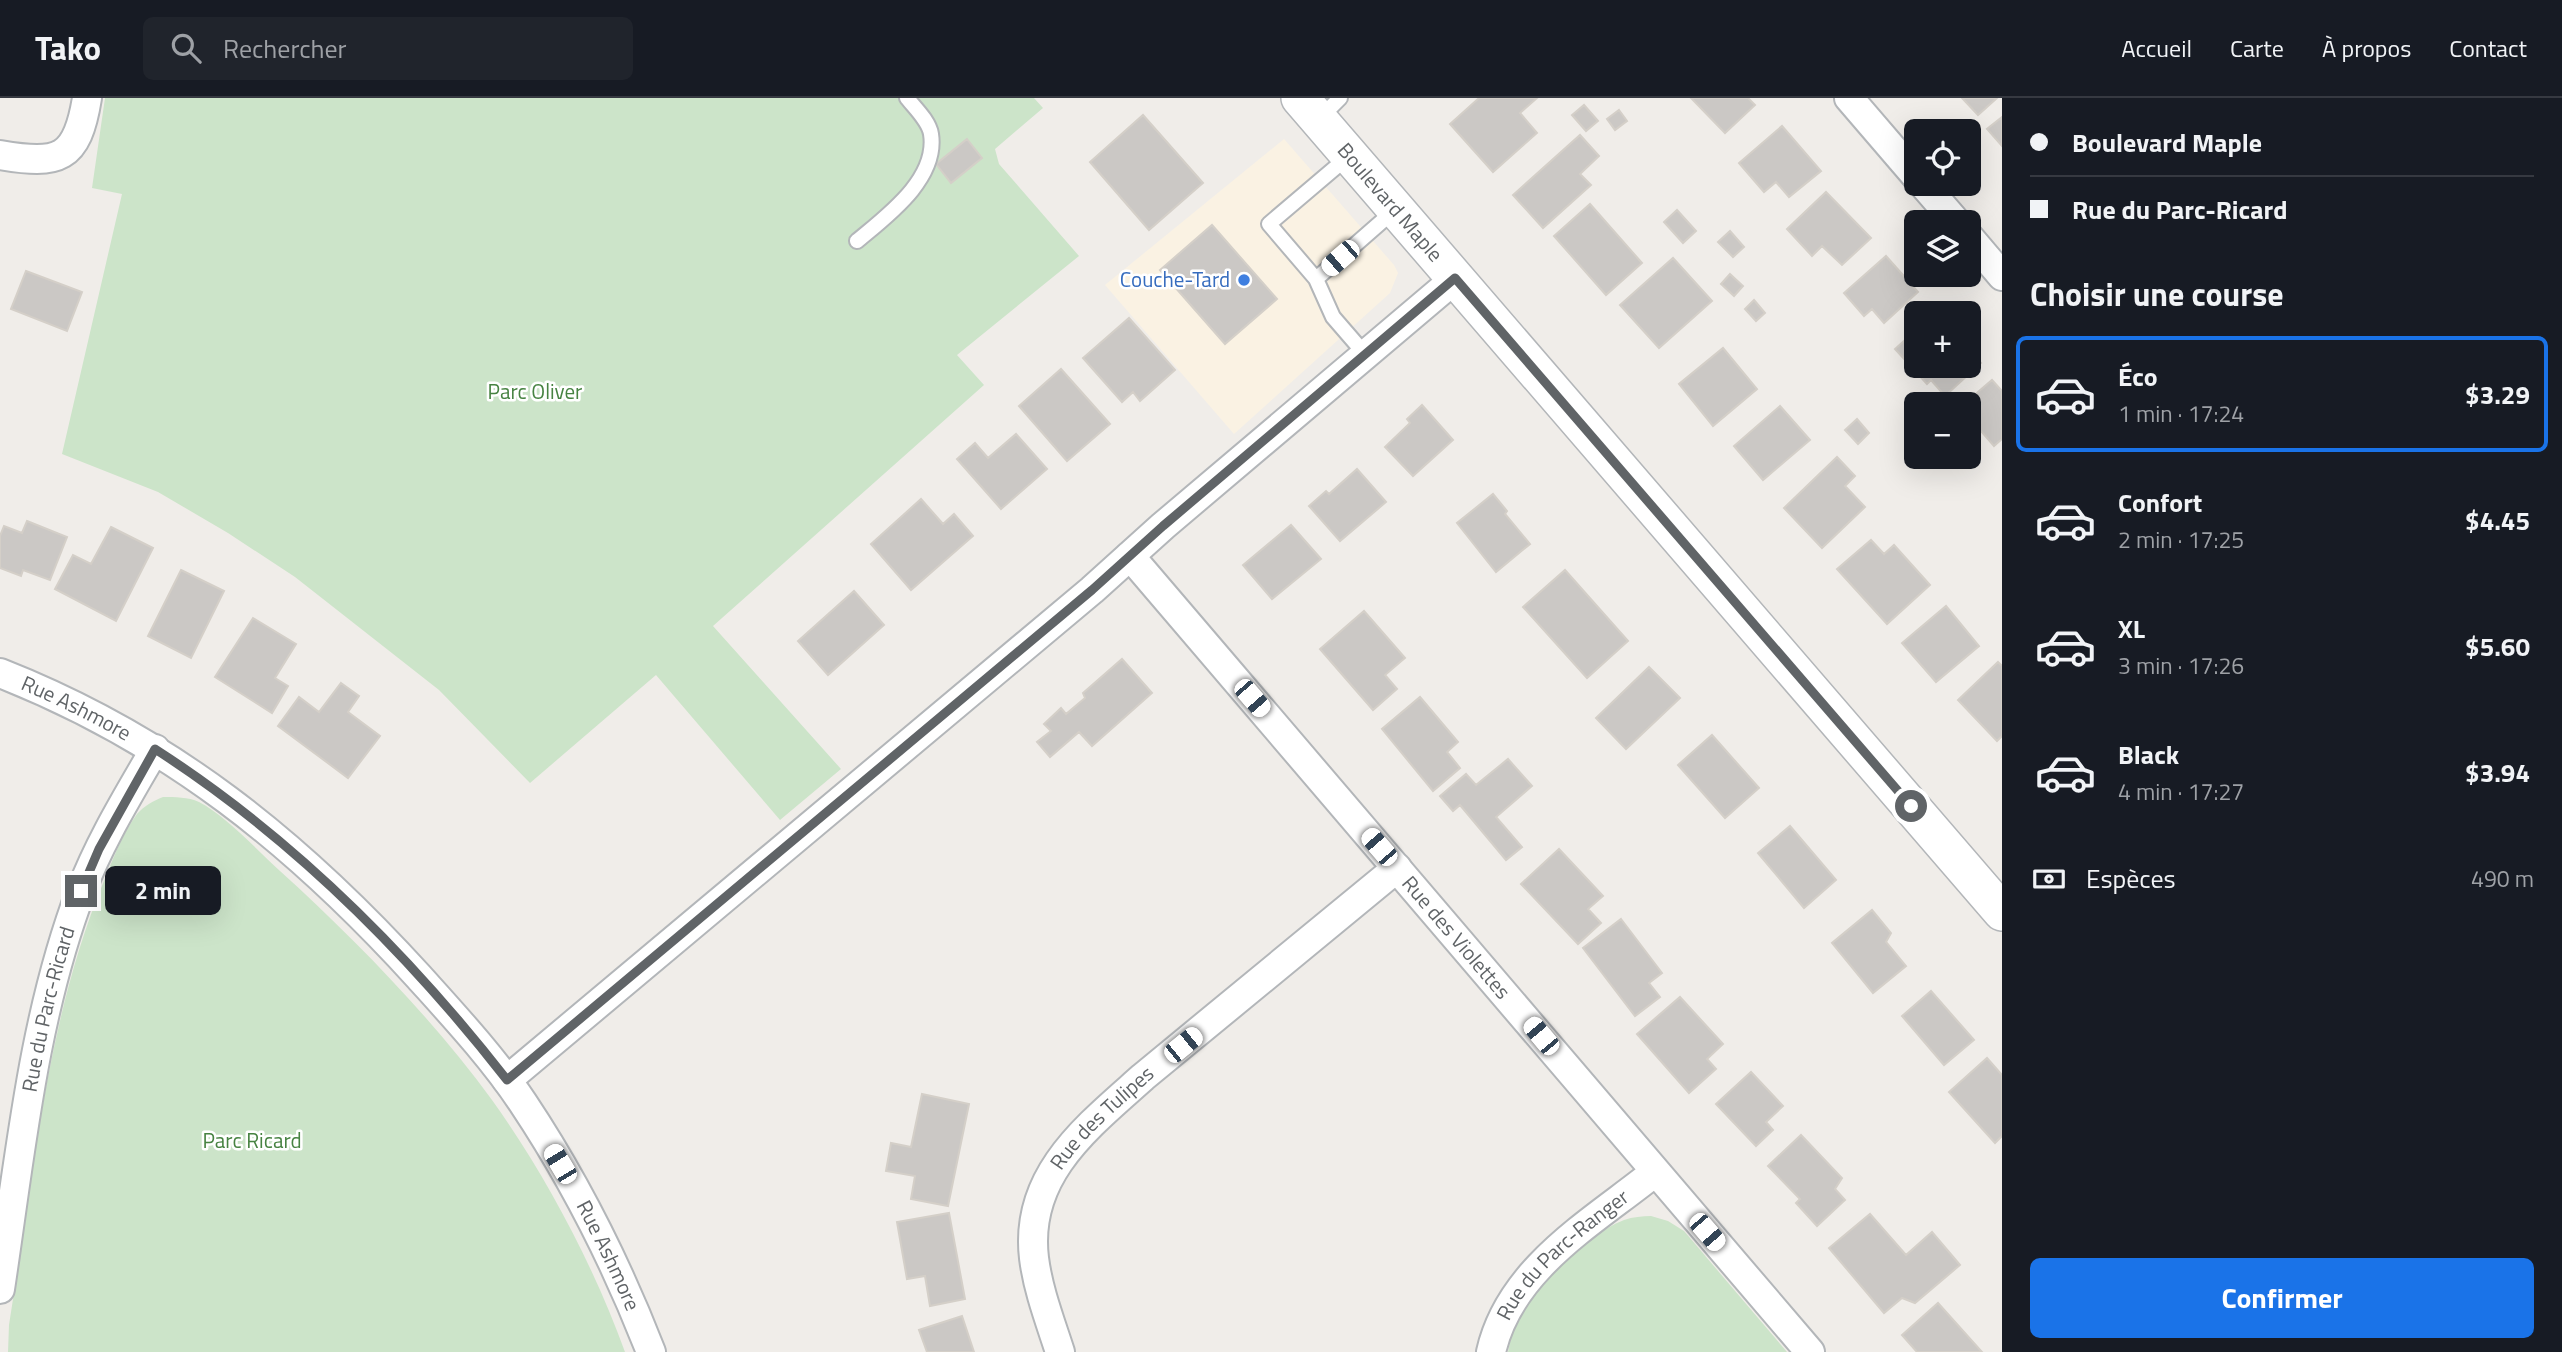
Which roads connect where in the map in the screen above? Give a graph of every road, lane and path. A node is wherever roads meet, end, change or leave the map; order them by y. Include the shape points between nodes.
1 (87, 98) edge
2 (907, 98) edge
3 (1849, 98) edge
4 (1320, 105) edge
5 (0, 155) edge
6 (1350, 155) junction
7 (1904, 162) edge
8 (1933, 196) edge
9 (1396, 209) junction
10 (1946, 210) edge
11 (857, 241) dead end
12 (1981, 251) edge
13 (2002, 276) edge
14 (1455, 278) junction
15 (1316, 279) junction
16 (1365, 354) junction
17 (1130, 556) junction
18 (0, 673) edge
19 (155, 749) junction
20 (1397, 868) junction
21 (2002, 912) edge
22 (507, 1080) junction
23 (1655, 1172) junction
24 (0, 1289) edge
25 (651, 1352) edge
26 (1060, 1352) edge
27 (1491, 1352) edge
28 (1810, 1352) edge

1 - 5 street via 81,129 62,155 44,160
2 - 11 lane via 931,133 925,168 900,205
3 - 7 street
4 - 6 street, Boulevard Maple
6 - 9 street, Boulevard Maple
6 - 15 lane via 1269,224
8 - 10 street
9 - 14 street, Boulevard Maple
9 - 15 lane
12 - 13 street
14 - 16 street
14 - 21 street, Boulevard Maple
15 - 16 lane via 1333,317
16 - 17 street
17 - 20 street, Rue des Violettes
17 - 22 street
18 - 19 street, Rue Ashmore via 89,712
19 - 22 street, Rue Ashmore via 269,830 353,907
19 - 24 street, Rue du Parc-Ricard via 99,849 68,931 33,1081
20 - 23 street, Rue des Violettes
20 - 26 street, Rue des Tulipes via 1143,1077 1054,1167 1036,1210 1034,1244 1040,1286
22 - 25 street, Rue Ashmore via 606,1247
23 - 27 street, Rue du Parc-Ranger via 1539,1266 1504,1315
23 - 28 street, Rue des Violettes

